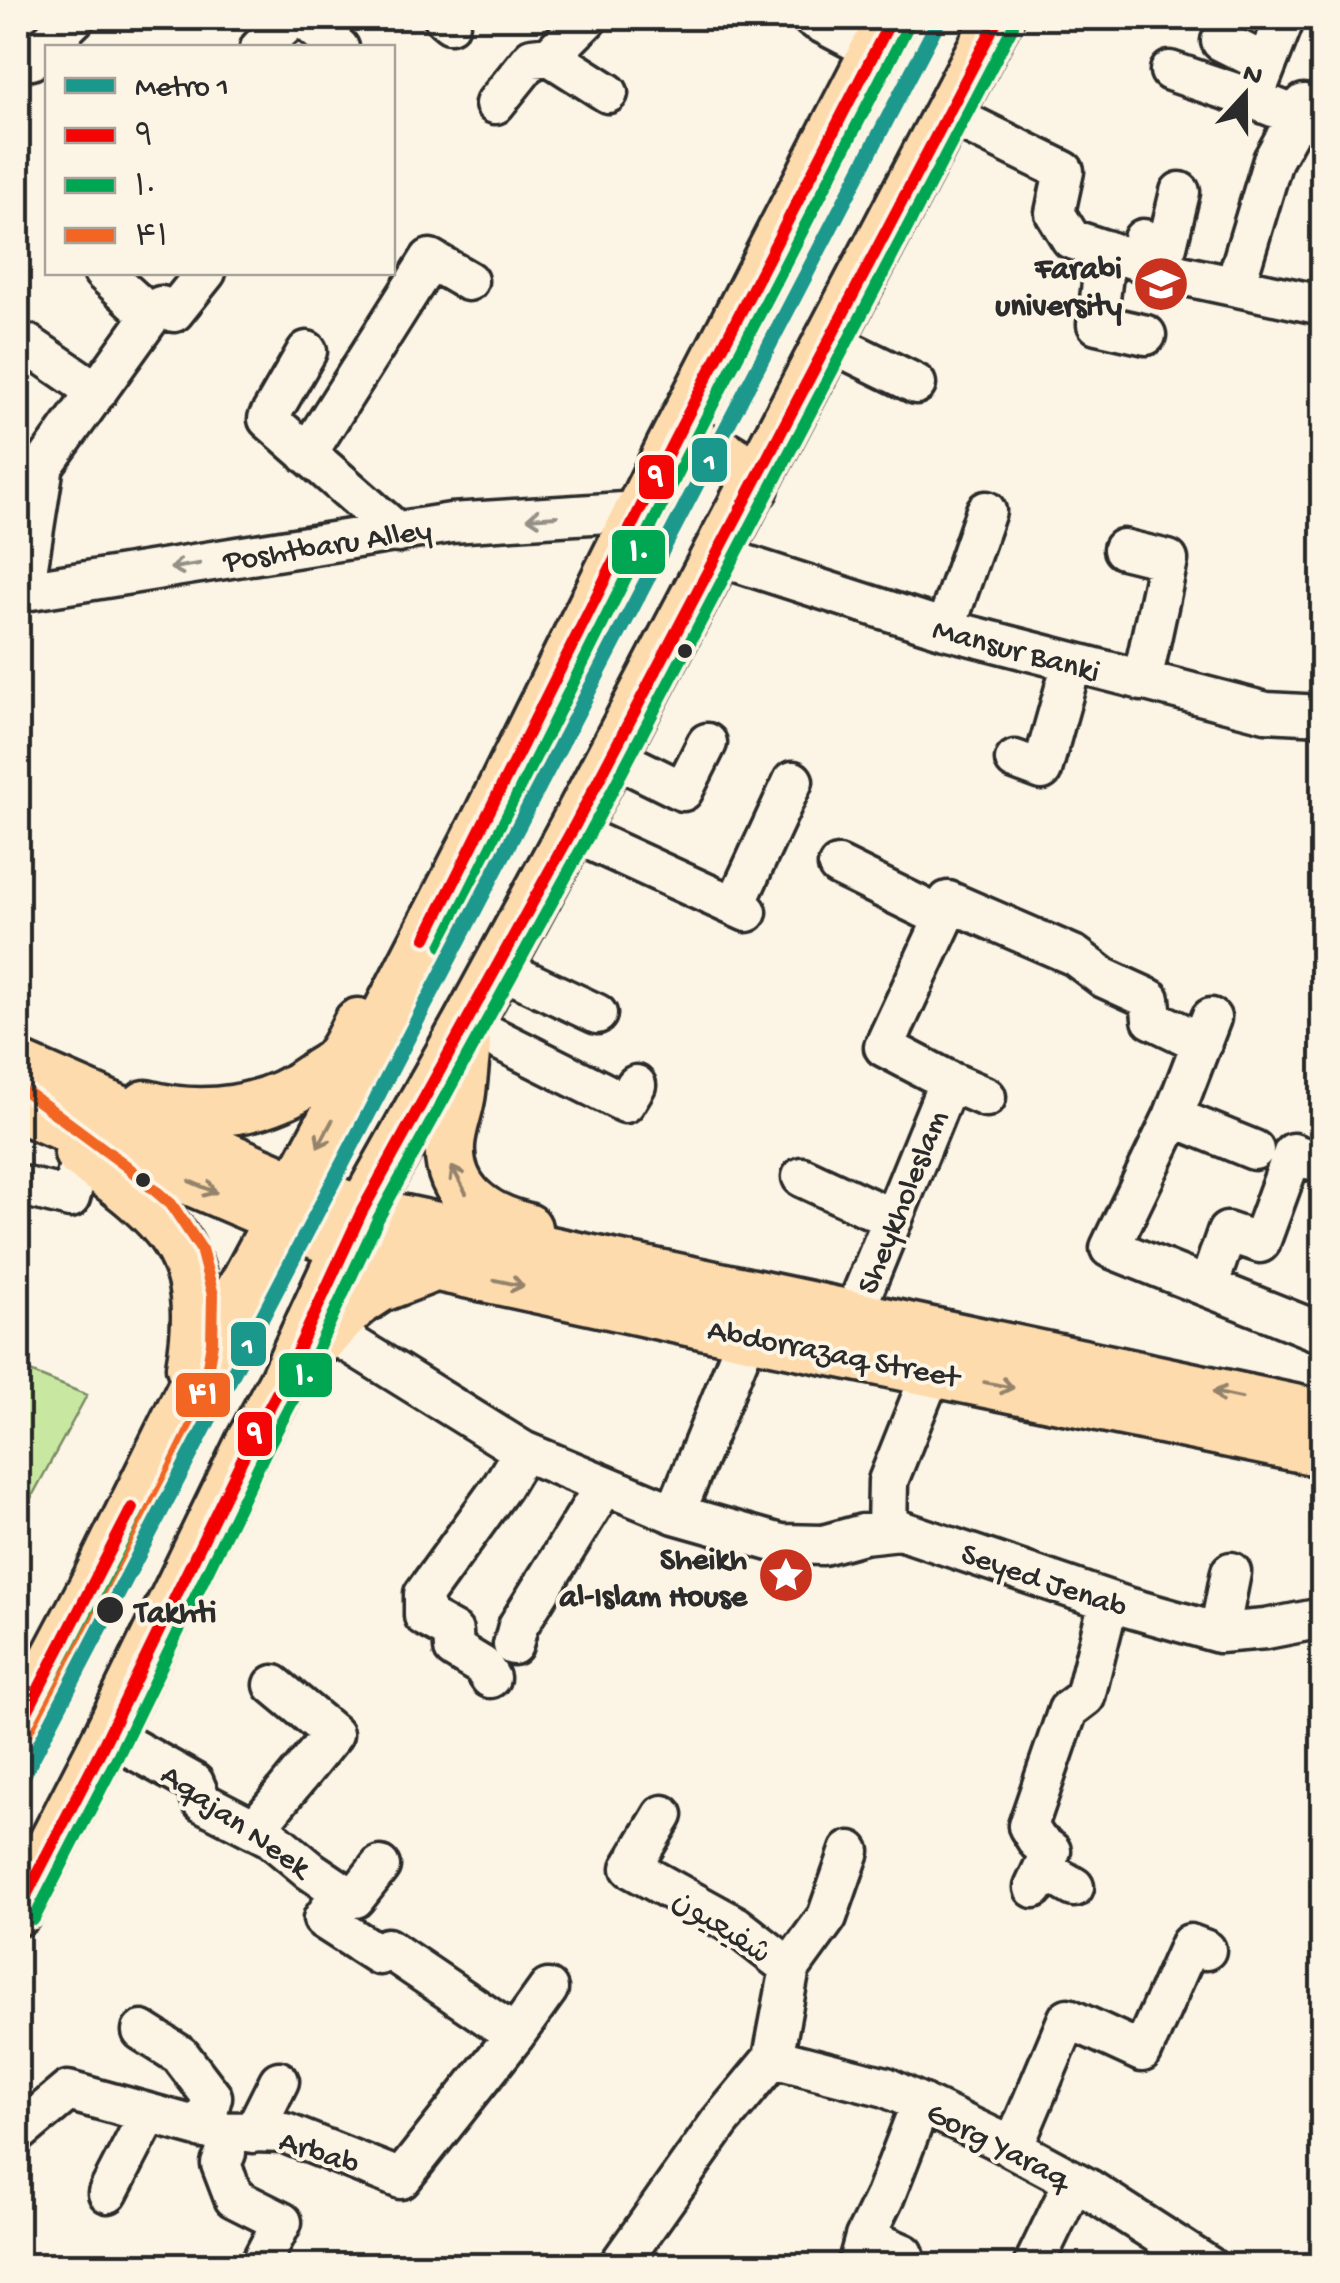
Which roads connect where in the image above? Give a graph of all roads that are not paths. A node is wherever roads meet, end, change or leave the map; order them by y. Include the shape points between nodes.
1 (75, 18) edge
2 (294, 18) edge
3 (303, 18) edge
4 (588, 18) edge
5 (812, 18) edge
6 (998, 18) edge
7 (1285, 18) edge
8 (884, 34) edge
9 (1222, 41) dead end
10 (47, 45) edge
11 (263, 45) edge
12 (336, 45) edge
13 (550, 56) junction
14 (1267, 64) junction
15 (1170, 71) dead end
16 (608, 93) dead end
17 (1253, 99) junction
18 (495, 104) dead end
19 (948, 114) junction
20 (1308, 116) edge
21 (1180, 192) dead end
22 (1122, 255) junction
23 (107, 275) edge
24 (204, 275) edge
25 (468, 281) dead end
26 (1235, 286) junction
27 (1322, 304) edge
28 (151, 316) junction
29 (1146, 334) dead end
30 (828, 341) junction
31 (27, 344) dead end
32 (307, 350) dead end
33 (916, 384) dead end
34 (97, 392) junction
35 (671, 447) junction
36 (307, 454) junction
37 (31, 462) edge
38 (754, 486) junction
39 (986, 510) dead end
40 (639, 511) junction
41 (398, 533) junction
42 (1123, 548) dead end
43 (718, 556) junction
44 (21, 591) edge
45 (945, 629) junction
46 (1072, 662) junction
47 (1142, 681) junction
48 (1322, 716) edge
49 (707, 744) dead end
50 (612, 756) junction
51 (1015, 760) dead end
52 (793, 781) dead end
53 (488, 819) junction
54 (572, 832) junction
55 (838, 866) dead end
56 (944, 918) junction
57 (497, 967) junction
58 (598, 1014) dead end
59 (468, 1024) junction
60 (949, 1081) junction
61 (636, 1084) dead end
62 (26, 1091) edge
63 (986, 1097) dead end
64 (1174, 1117) junction
65 (1254, 1150) dead end
66 (82, 1155) junction
67 (1322, 1164) edge
68 (802, 1177) dead end
69 (18, 1185) edge
70 (288, 1204) junction
71 (893, 1219) junction
72 (354, 1229) junction
73 (434, 1267) junction
74 (1208, 1287) junction
75 (804, 1306) junction
76 (852, 1316) junction
77 (328, 1330) junction
78 (1322, 1333) edge
79 (748, 1334) junction
80 (932, 1372) junction
81 (284, 1380) junction
82 (184, 1405) junction
83 (1322, 1415) edge
84 (523, 1451) junction
85 (1322, 1452) edge
86 (604, 1486) junction
87 (142, 1489) junction
88 (675, 1514) junction
89 (209, 1526) junction
90 (887, 1531) junction
91 (1231, 1572) dead end
92 (1110, 1601) junction
93 (1322, 1618) edge
94 (1218, 1633) junction
95 (513, 1645) dead end
96 (490, 1678) dead end
97 (274, 1685) dead end
98 (18, 1729) edge
99 (108, 1735) junction
100 (664, 1816) dead end
101 (255, 1829) junction
102 (850, 1851) dead end
103 (380, 1866) dead end
104 (1050, 1881) dead end
105 (339, 1897) junction
106 (18, 1912) edge
107 (1206, 1950) dead end
108 (790, 1968) junction
109 (548, 1990) dead end
110 (142, 2031) dead end
111 (515, 2035) junction
112 (773, 2058) junction
113 (279, 2082) dead end
114 (921, 2103) junction
115 (149, 2114) junction
116 (227, 2131) junction
117 (18, 2133) edge
118 (1013, 2148) junction
119 (1074, 2181) junction
120 (108, 2193) dead end
121 (861, 2251) edge
122 (262, 2262) dead end
123 (1196, 2262) edge
124 (618, 2266) edge
125 (900, 2266) edge
126 (1033, 2266) edge

1 - 10 street
2 - 11 street
3 - 12 street
4 - 13 street
5 - 8 street
6 - 19 main road
7 - 14 street
8 - 35 main road
9 - 14 street
13 - 16 street
13 - 18 street via 532,58
14 - 17 street
15 - 17 street
17 - 20 street
19 - 22 street via 1064,171 1055,213 1071,239
19 - 30 main road
20 - 26 street via 1273,160
21 - 22 street via 1167,246 1144,239
22 - 26 street
22 - 29 street via 1098,324
23 - 28 street
24 - 28 street via 174,312 162,306
25 - 36 street via 430,260
26 - 27 street
28 - 34 street
30 - 33 street
30 - 38 main road
31 - 34 street
32 - 36 street via 268,419
34 - 37 street
35 - 38 main road via 699,445 722,455 741,466
35 - 40 main road
36 - 41 street
37 - 44 street
38 - 43 main road
39 - 45 street
40 -> 41 street, Poshtbaru Alley via 450,523
40 - 53 main road
41 -> 44 street, Poshtbaru Alley
42 - 47 street via 1168,560
43 - 45 street, Mansur Banki
43 - 50 main road
45 - 46 street, Mansur Banki
46 - 47 street, Mansur Banki
46 - 51 street via 1042,770
47 - 48 street, Mansur Banki via 1266,712
49 - 50 street via 683,791
50 - 54 main road
52 - 54 street via 741,909
53 - 62 main road via 439,870 338,1059 297,1090 251,1107 207,1113
53 -> 70 main road
54 - 57 main road
55 - 56 street
56 - 60 street, Sheykholeslam via 884,1047
56 - 64 street via 948,901 1075,956 1150,999 1152,1019 1206,1031
57 - 58 street
57 - 59 main road
59 - 61 street via 625,1103
59 - 72 main road
75 -> 59 main road via 713,1272 513,1225 475,1206 451,1174
60 - 63 street
60 - 71 street, Sheykholeslam
62 - 66 main road
62 - 70 main road
64 - 65 street
64 - 74 street via 1110,1248
66 - 69 street via 70,1198
66 - 82 main road via 158,1216 186,1256 196,1295 196,1340
67 - 74 street via 1293,1153 1260,1243 1227,1232
68 - 71 street
70 - 72 main road
70 - 82 main road
71 - 76 street, Sheykholeslam
72 - 73 main road, Abdorrazaq Street
72 - 75 main road, Abdorrazaq Street
72 - 81 main road
73 - 77 main road via 379,1288
73 -> 79 main road, Abdorrazaq Street
74 - 78 street via 1258,1316
75 - 76 main road, Abdorrazaq Street
83 -> 76 main road, Abdorrazaq Street
77 - 81 main road
77 - 84 street
79 - 80 main road, Abdorrazaq Street
79 - 88 street
80 -> 85 main road, Abdorrazaq Street
80 - 90 street via 888,1480
81 - 89 main road
82 - 87 main road
84 - 86 street
84 - 96 street via 424,1594 424,1616 453,1632 454,1649
86 - 88 street
86 - 95 street via 518,1626
87 - 89 main road via 159,1482 197,1494
87 - 98 main road
88 - 90 street, Seyed Jenab via 781,1544 823,1545
89 - 99 main road
90 - 92 street, Seyed Jenab via 918,1535
91 - 94 street
92 - 94 street, Seyed Jenab
92 - 104 street via 1085,1697 1068,1710 1028,1826 1051,1851
93 - 94 street, Seyed Jenab
97 - 101 street via 333,1734
99 - 101 street, Aqajan Neek via 194,1783 202,1802
99 - 106 main road
100 - 108 street, شفیعیون via 631,1868 736,1926
101 - 105 street, Aqajan Neek via 342,1892
102 - 108 street via 827,1917
103 - 105 street via 355,1898
105 - 111 street, Aqajan Neek via 323,1919 379,1955 387,1948
107 - 118 street via 1190,1944 1142,2052 1068,2018
108 - 112 street, شفیعیون
109 - 111 street, Arbab
110 - 116 street via 180,2055 212,2096
111 - 116 street, Arbab via 401,2179 285,2133
112 - 114 street, Gorg Yaraq via 886,2087
112 - 124 street
113 - 116 street
114 - 118 street, Gorg Yaraq
114 - 121 street
115 - 116 street, Arbab
115 - 117 street, Arbab via 68,2091
115 - 120 street
116 - 122 street via 221,2164 234,2198 282,2222
118 - 119 street, Gorg Yaraq
119 - 123 street, Gorg Yaraq
119 - 126 street
121 - 125 street via 904,2254

